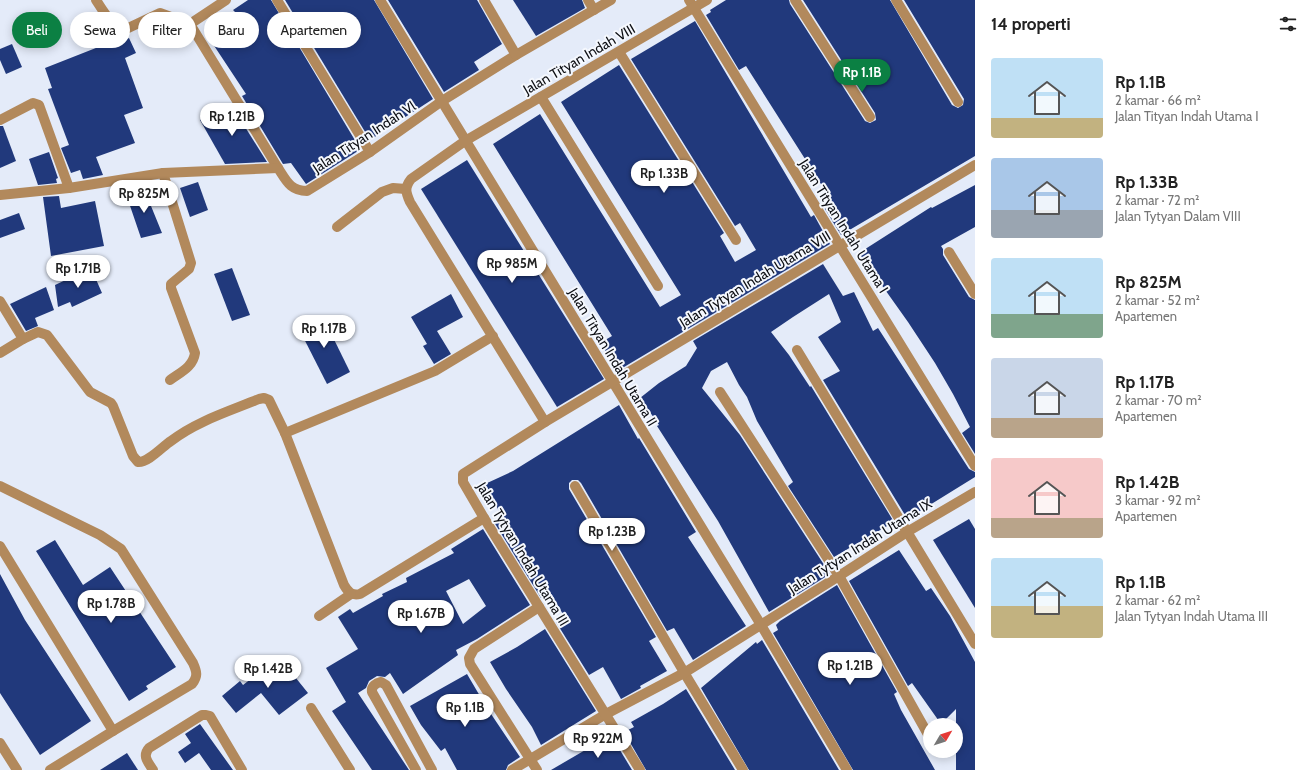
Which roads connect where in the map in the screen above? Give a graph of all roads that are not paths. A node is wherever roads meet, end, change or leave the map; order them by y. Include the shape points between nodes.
1 (96, 0) edge
2 (226, 0) edge
3 (277, 0) edge
4 (380, 0) edge
5 (484, 0) edge
6 (588, 0) edge
7 (611, 0) edge
8 (707, 0) edge
9 (795, 0) edge
10 (896, 0) edge
11 (692, 4) edge
12 (594, 10) junction
13 (196, 20) edge
14 (138, 23) edge
15 (196, 34) edge
16 (619, 52) junction
17 (516, 56) junction
18 (541, 97) junction
19 (442, 101) junction
20 (958, 102) dead end
21 (870, 117) dead end
22 (0, 120) edge
23 (465, 141) junction
24 (370, 152) junction
25 (975, 164) edge
26 (278, 168) junction
27 (163, 173) junction
28 (69, 188) junction
29 (406, 189) junction
30 (0, 195) edge
31 (337, 227) dead end
32 (736, 240) dead end
33 (840, 245) junction
34 (949, 252) dead end
35 (658, 286) dead end
36 (975, 294) edge
37 (0, 300) edge
38 (493, 336) junction
39 (23, 339) junction
40 (797, 350) dead end
41 (0, 353) edge
42 (170, 380) dead end
43 (612, 382) junction
44 (720, 392) dead end
45 (545, 422) junction
46 (285, 433) junction
47 (975, 466) edge
48 (0, 486) edge
49 (575, 486) dead end
50 (975, 492) edge
51 (484, 518) junction
52 (907, 532) junction
53 (0, 546) edge
54 (839, 576) junction
55 (351, 594) junction
56 (539, 607) junction
57 (319, 616) dead end
58 (761, 625) junction
59 (975, 644) edge
60 (684, 673) junction
61 (311, 708) dead end
62 (606, 714) junction
63 (923, 726) edge
64 (113, 731) junction
65 (0, 743) edge
66 (530, 759) junction
67 (17, 770) edge
68 (50, 770) edge
69 (153, 770) edge
70 (242, 770) edge
71 (350, 770) edge
72 (416, 770) edge
73 (432, 770) edge
74 (512, 770) edge
75 (537, 770) edge
76 (640, 770) edge
77 (743, 770) edge
78 (847, 770) edge

1 - 14 street via 121,30
2 - 13 street
3 - 24 street
4 - 19 street, Jalan Tityan Indah Utama II
5 - 17 street
6 - 12 street
7 - 12 street
8 - 11 street, Jalan Tityan Indah VIII
9 - 21 street
10 - 20 street
11 - 16 street, Jalan Tityan Indah VIII
11 - 33 street, Jalan Tityan Indah Utama I
12 - 17 street
15 - 26 street
16 - 18 street, Jalan Tityan Indah VIII
16 - 32 street
17 - 19 street
18 - 23 street, Jalan Tityan Indah VIII
18 - 35 street
19 - 23 street, Jalan Tityan Indah Utama II
19 - 24 street, Jalan Tityan Indah Vl
22 - 28 street via 33,103 38,105
23 - 29 street, Jalan Tityan Indah VIII via 411,179
23 - 43 street, Jalan Tityan Indah Utama II
24 - 26 street, Jalan Tityan Indah Vl via 307,191 290,186
25 - 33 street, Jalan Tytyan Indah Utama VIII
26 - 27 street
27 - 28 street
27 - 42 street via 190,263 189,269 171,284 171,288 195,353 190,366
28 - 30 street
29 - 31 street via 389,189 382,192
29 - 38 street via 410,202
33 - 43 street, Jalan Tytyan Indah Utama VIII
33 - 47 street, Jalan Tityan Indah Utama I
34 - 36 street
37 - 39 street
38 - 45 street
38 - 46 street via 435,371
39 - 41 street
39 - 46 street via 38,332 47,335 90,392 114,406 133,456 138,462 145,461 171,440 201,423 264,398 269,400
40 - 52 street
43 - 45 street, Jalan Tytyan Indah Utama III
43 - 58 street, Jalan Tityan Indah Utama II
44 - 54 street
45 - 51 street, Jalan Tytyan Indah Utama III via 463,474 463,482
46 - 55 street via 344,586
48 - 64 street via 100,535 121,549 195,667 197,677 192,684
49 - 60 street
50 - 52 street, Jalan Tytyan Indah Utama IX
51 - 55 street via 360,594
51 - 56 street, Jalan Tytyan Indah Utama III
52 - 54 street, Jalan Tytyan Indah Utama IX
52 - 59 street
53 - 64 street
54 - 58 street, Jalan Tytyan Indah Utama IX
54 - 63 street
55 - 57 street
56 - 62 street, Jalan Tytyan Indah Utama III
56 - 66 street via 474,649 469,658 470,664
58 - 60 street, Jalan Tytyan Indah Utama IX
58 - 78 street, Jalan Tityan Indah Utama II
60 - 62 street, Jalan Tytyan Indah Utama IX
60 - 77 street
61 - 71 street
62 - 66 street, Jalan Tytyan Indah Utama IX
62 - 76 street, Jalan Tytyan Indah Utama III
64 - 68 street
65 - 67 street
66 - 74 street, Jalan Tytyan Indah Utama IX
66 - 75 street
69 - 70 street via 145,758 146,751 202,715 210,716
72 - 73 street via 372,692 372,688 379,682 386,685

